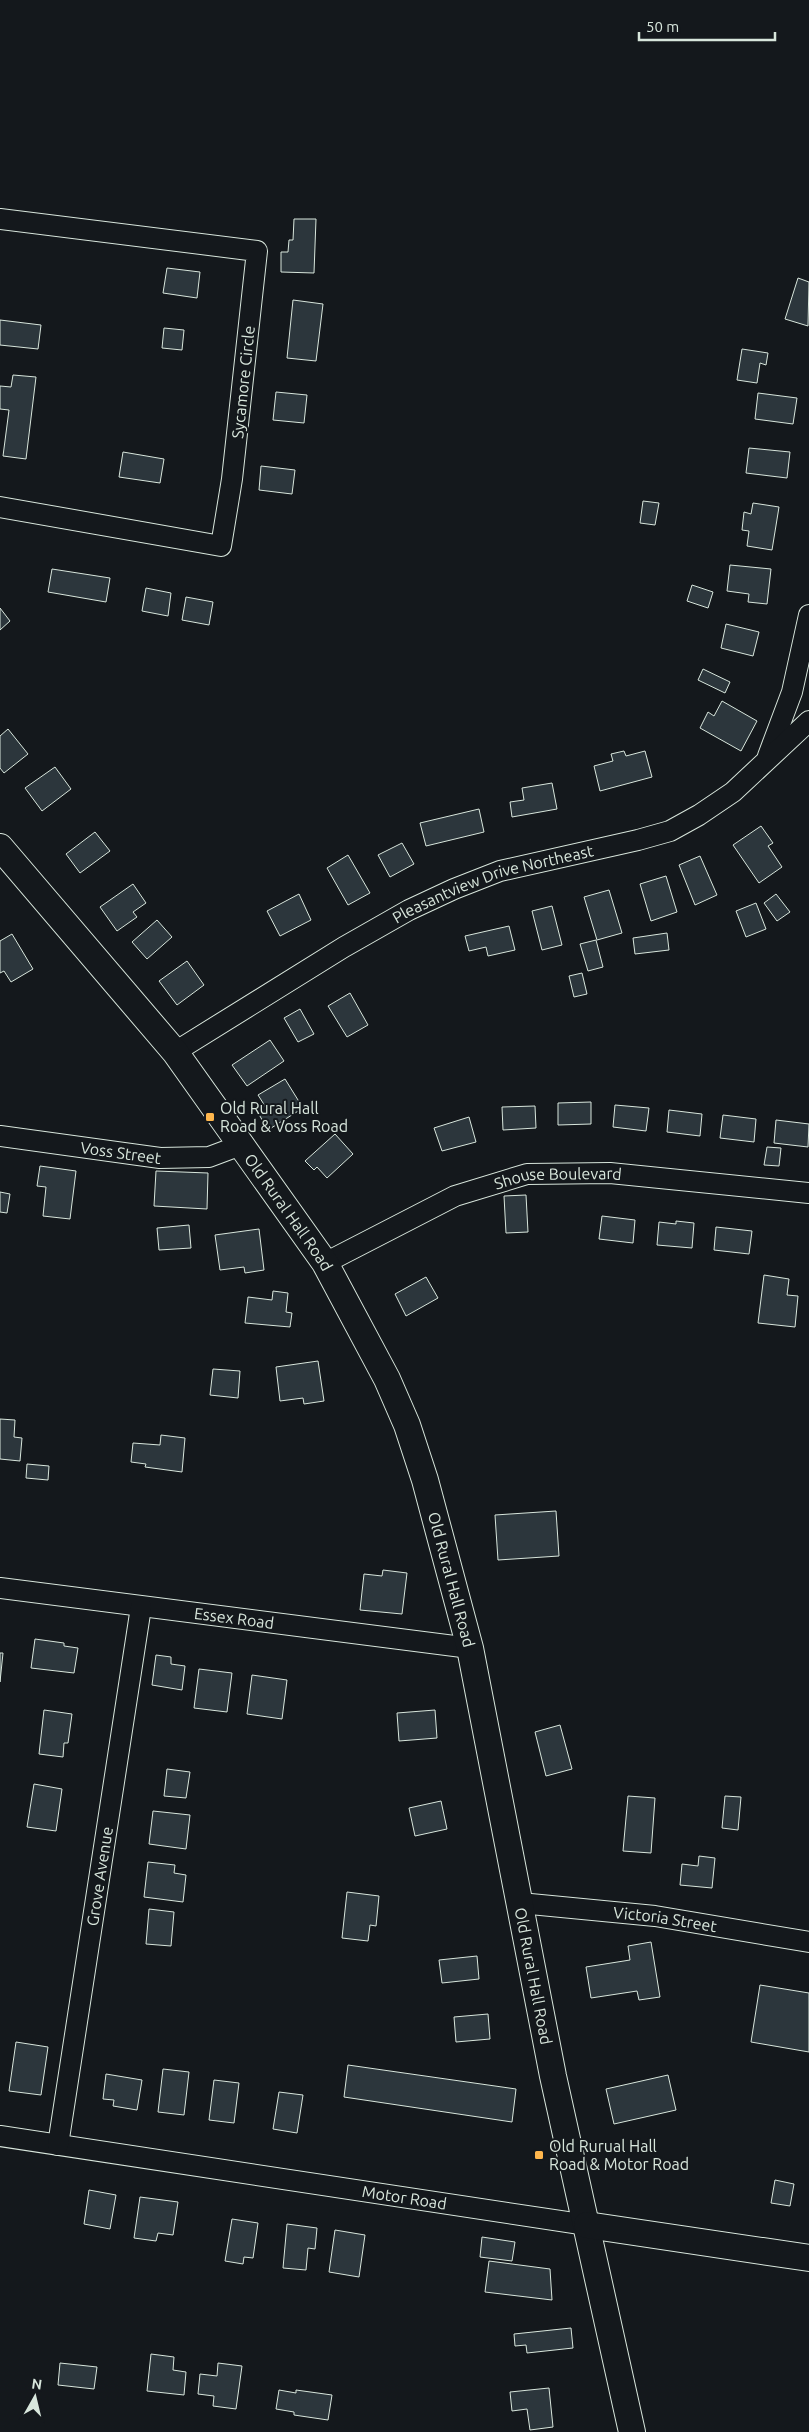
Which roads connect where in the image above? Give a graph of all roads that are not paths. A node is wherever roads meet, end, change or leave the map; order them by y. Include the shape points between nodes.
1 (0, 219) edge
2 (0, 507) edge
3 (809, 615) edge
4 (809, 721) edge
5 (766, 760) junction
6 (0, 847) edge
7 (175, 1052) junction
8 (0, 1136) edge
9 (240, 1144) junction
10 (809, 1193) edge
11 (326, 1263) junction
12 (0, 1588) edge
13 (141, 1607) junction
14 (470, 1648) junction
15 (520, 1903) junction
16 (809, 1942) edge
17 (0, 2136) edge
18 (58, 2145) junction
19 (587, 2226) junction
20 (809, 2258) edge
21 (632, 2432) edge

1 - 2 street, Sycamore Circle via 257,252 232,479 221,546
3 - 5 street via 792,692
4 - 5 street, Pleasantview Drive Northeast
5 - 7 street, Pleasantview Drive Northeast via 733,792 670,831 500,871 409,910 344,946
6 - 7 main road, Old Rural Hall Road
7 - 9 main road, Old Rural Hall Road
8 - 9 street, Voss Street via 160,1158 209,1157
9 - 11 main road, Old Rural Hall Road
10 - 11 street, Shouse Boulevard via 610,1173 527,1174 455,1196
11 - 14 main road, Old Rural Hall Road via 379,1362 407,1425
12 - 13 street, Essex Road
13 - 14 street, Essex Road
13 - 18 street, Grove Avenue
14 - 15 main road, Old Rural Hall Road
15 - 16 street, Victoria Street via 655,1916
15 - 19 main road, Old Rural Hall Road via 553,2076
17 - 18 street, Motor Road
18 - 19 street, Motor Road
19 - 20 main road, Motor Road
19 - 21 main road, Old Rural Hall Road

